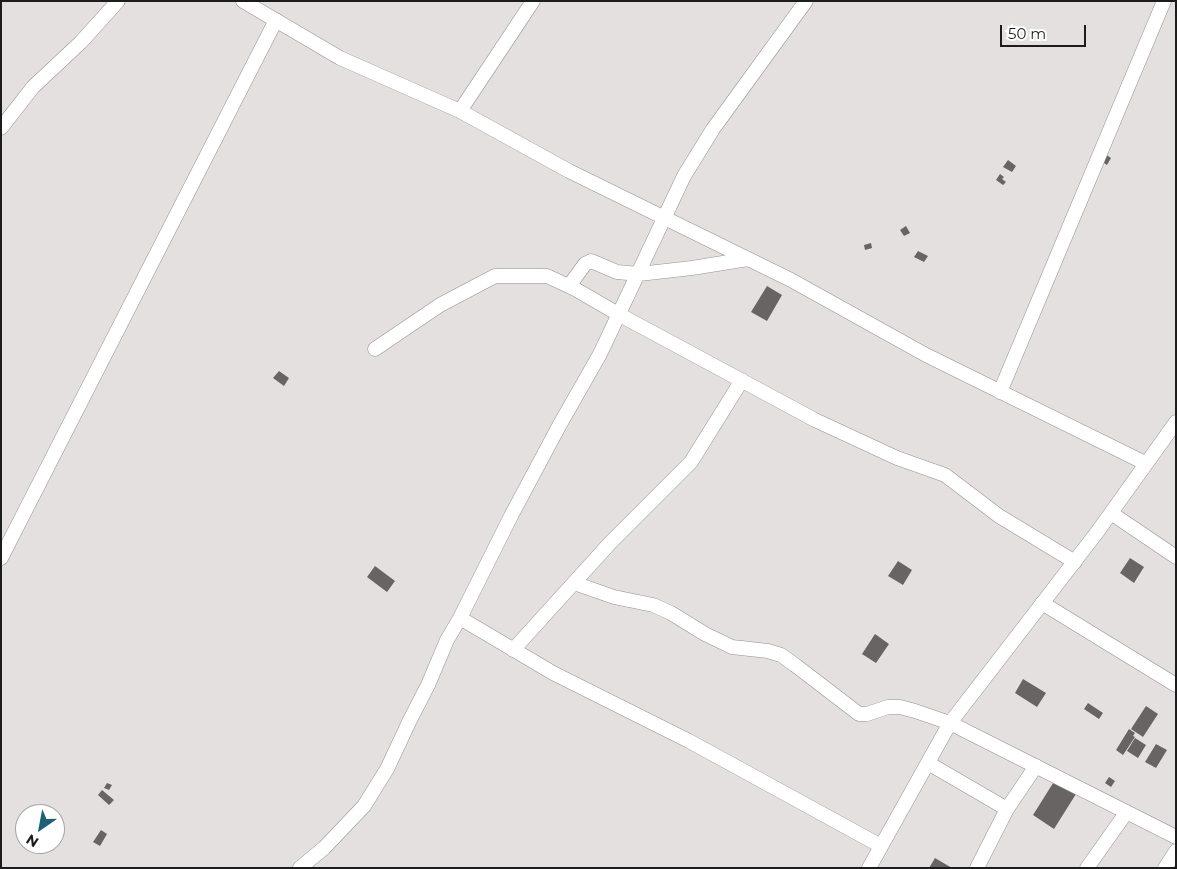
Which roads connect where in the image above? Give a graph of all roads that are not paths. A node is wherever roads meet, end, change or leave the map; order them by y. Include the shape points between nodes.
1 (118, 1) edge
2 (243, 1) edge
3 (533, 1) edge
4 (806, 1) edge
5 (1164, 1) edge
6 (276, 20) junction
7 (460, 111) junction
8 (1, 128) edge
9 (664, 219) junction
10 (748, 259) junction
11 (639, 274) junction
12 (569, 286) junction
13 (620, 315) junction
14 (375, 349) dead end
15 (742, 380) junction
16 (1000, 392) junction
17 (1176, 422) edge
18 (1145, 463) junction
19 (1111, 513) junction
20 (1176, 557) edge
21 (1, 558) edge
22 (1075, 562) junction
23 (574, 583) junction
24 (1042, 603) junction
25 (460, 618) junction
26 (513, 650) junction
27 (1176, 686) edge
28 (950, 724) junction
29 (928, 763) junction
30 (1036, 766) junction
31 (1007, 809) junction
32 (1126, 813) junction
33 (1176, 837) edge
34 (881, 846) junction
35 (1176, 851) edge
36 (300, 868) edge
37 (869, 868) edge
38 (977, 868) edge
39 (1087, 868) edge
40 (1165, 868) edge

1 - 8 street via 81,42 33,87
2 - 6 street
3 - 7 street
4 - 9 street via 714,129 684,176
5 - 16 street
6 - 7 street via 340,58
6 - 21 street
7 - 9 street
9 - 10 street
9 - 11 street
10 - 11 street
10 - 16 street
11 - 12 street via 617,272 591,261 585,264
11 - 13 street
12 - 13 street
12 - 14 street via 548,276 495,276 440,305
13 - 15 street
13 - 25 street via 511,516
15 - 22 street via 815,420 897,458 945,474 999,516
15 - 23 street via 691,462
16 - 18 street
17 - 18 street
18 - 19 street
19 - 20 street
19 - 22 street
22 - 24 street
23 - 26 street
23 - 28 street via 614,597 653,605 732,647 781,655 862,715 900,707
24 - 27 street
24 - 28 street
25 - 26 street
25 - 36 street via 387,769 364,806
26 - 34 street
28 - 29 street
28 - 30 street
29 - 31 street
29 - 34 street
30 - 31 street
30 - 32 street
31 - 38 street
32 - 33 street
32 - 39 street
34 - 37 street
35 - 40 street

